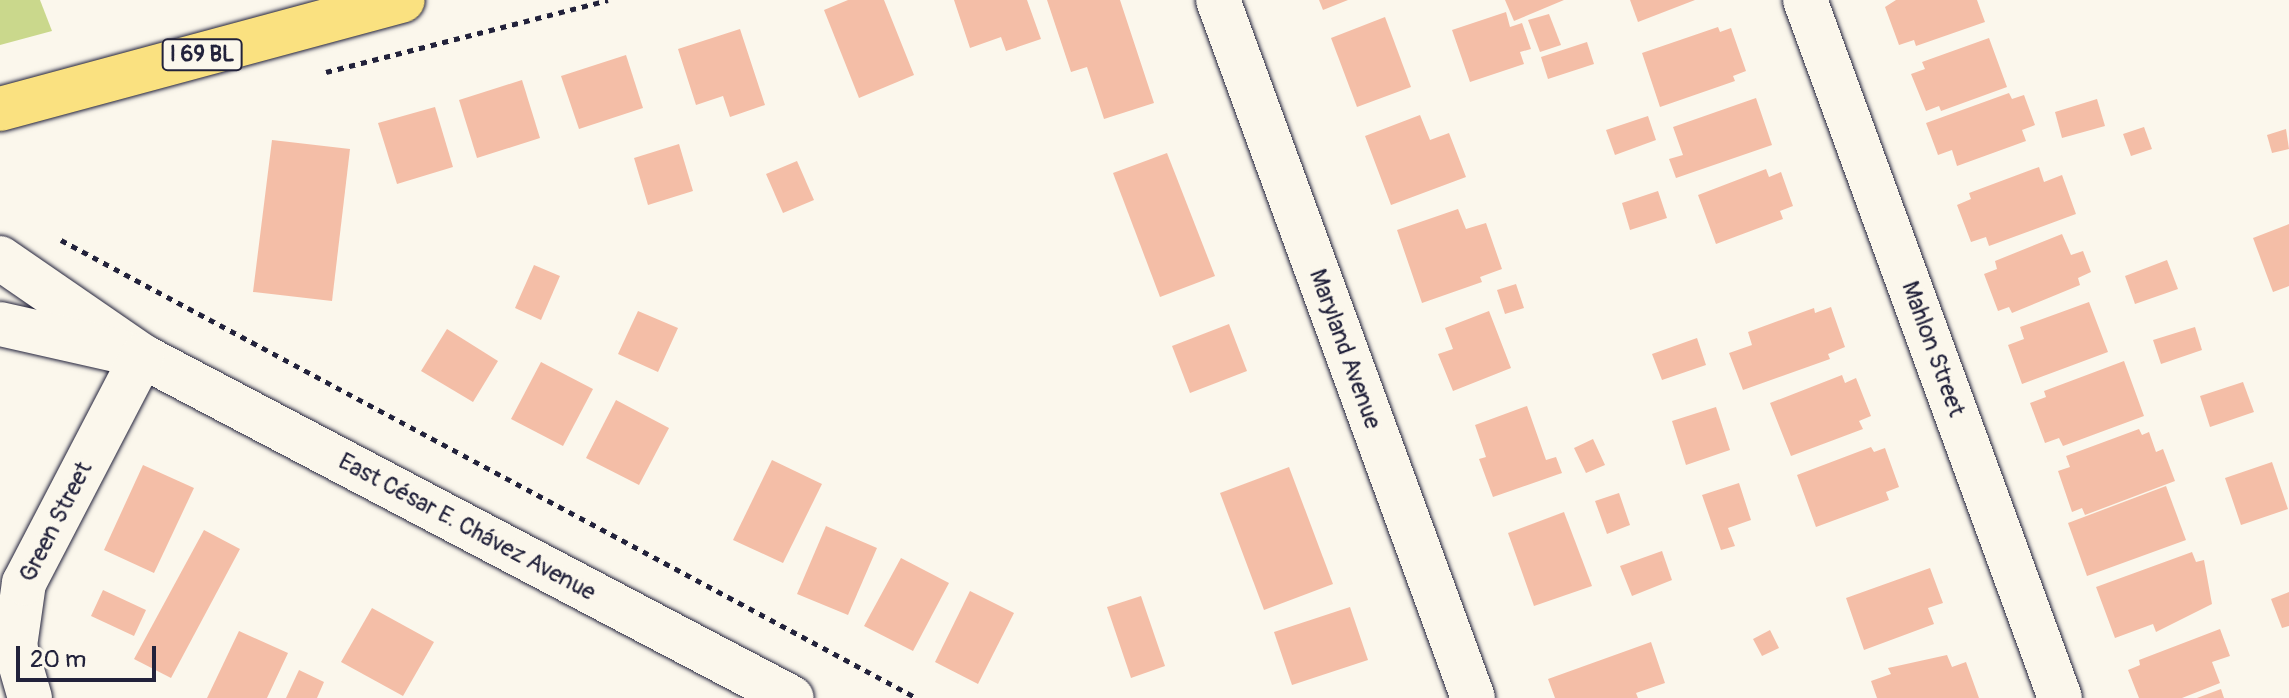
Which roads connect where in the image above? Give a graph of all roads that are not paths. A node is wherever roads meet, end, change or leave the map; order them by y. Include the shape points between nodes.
1 (402, 0) edge
2 (1218, 0) edge
3 (1805, 0) edge
4 (0, 109) edge
5 (0, 258) edge
6 (0, 324) edge
7 (142, 356) junction
8 (17, 560) edge
9 (30, 698) edge
10 (792, 698) edge
11 (1473, 698) edge
12 (2060, 698) edge

1 - 4 main road, I 69 BL
2 - 11 street, Maryland Avenue
3 - 12 street, Mahlon Street
5 - 7 street, East César E. Chávez Avenue
6 - 7 street, East César E. Chávez Avenue
7 - 8 street, Green Street
7 - 10 street, East César E. Chávez Avenue
8 - 9 street, Green Street via 15,646

